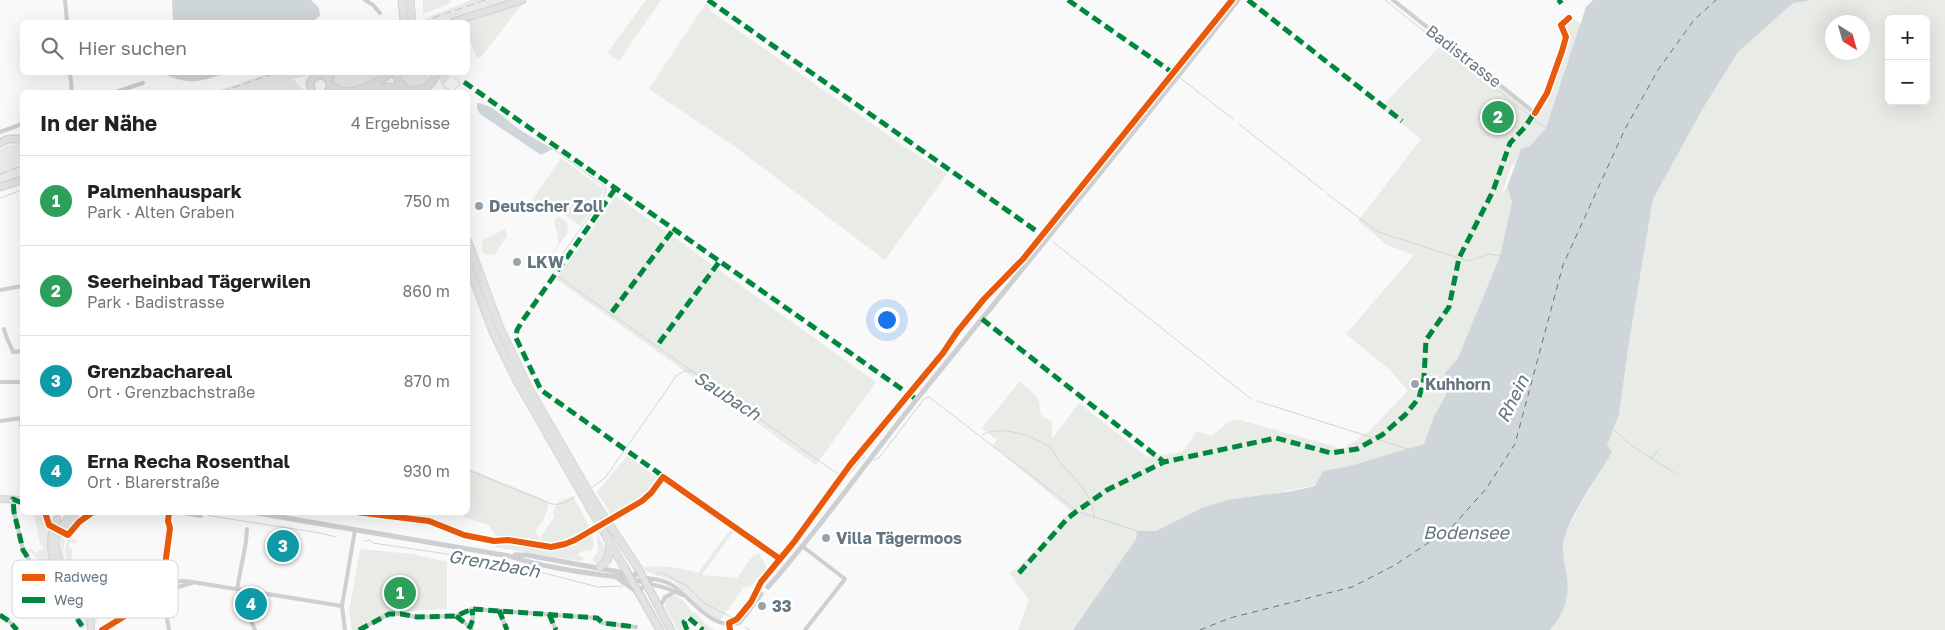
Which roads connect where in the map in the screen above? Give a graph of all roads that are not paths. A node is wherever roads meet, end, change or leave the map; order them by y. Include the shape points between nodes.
1 (65, 0) edge
2 (365, 0) edge
3 (402, 0) edge
4 (410, 0) edge
5 (522, 0) edge
6 (1238, 0) edge
7 (1393, 0) edge
8 (380, 13) dead end
9 (67, 20) edge
10 (404, 20) edge
11 (412, 20) edge
12 (459, 20) edge
13 (70, 75) edge
14 (320, 75) edge
15 (388, 75) edge
16 (397, 75) edge
17 (435, 75) edge
18 (143, 83) dead end
19 (72, 90) edge
20 (122, 90) edge
21 (311, 90) edge
22 (356, 90) edge
23 (375, 90) edge
24 (407, 90) edge
25 (427, 90) edge
26 (1535, 113) dead end
27 (20, 125) edge
28 (0, 132) edge
29 (20, 139) edge
30 (0, 143) edge
31 (20, 181) edge
32 (0, 187) edge
33 (470, 247) edge
34 (470, 270) edge
35 (20, 286) edge
36 (0, 290) edge
37 (4, 329) dead end
38 (20, 352) edge
39 (0, 382) edge
40 (20, 382) edge
41 (20, 418) edge
42 (0, 420) edge
43 (0, 499) edge
44 (14, 499) junction
45 (20, 500) edge
46 (72, 515) edge
47 (169, 515) edge
48 (195, 515) edge
49 (269, 515) edge
50 (57, 516) edge
51 (201, 516) dead end
52 (68, 522) junction
53 (246, 529) dead end
54 (355, 530) junction
55 (610, 543) junction
56 (802, 546) junction
57 (509, 556) junction
58 (29, 560) edge
59 (54, 560) edge
60 (59, 560) edge
61 (166, 560) edge
62 (600, 567) junction
63 (634, 575) junction
64 (613, 577) junction
65 (654, 579) junction
66 (178, 582) edge
67 (196, 583) junction
68 (768, 586) dead end
69 (178, 588) edge
70 (237, 589) junction
71 (638, 592) junction
72 (675, 592) junction
73 (762, 594) dead end
74 (684, 596) junction
75 (756, 602) joint
76 (342, 606) junction
77 (659, 608) junction
78 (472, 609) junction
79 (499, 610) junction
80 (549, 614) junction
81 (0, 615) edge
82 (456, 616) junction
83 (77, 618) edge
84 (122, 618) edge
85 (712, 625) dead end
86 (82, 626) dead end
87 (636, 627) dead end
88 (471, 628) edge
89 (724, 629) edge
90 (17, 630) edge
91 (102, 630) edge
92 (255, 630) edge
93 (345, 630) edge
94 (360, 630) edge
95 (508, 630) edge
96 (556, 630) edge
97 (660, 630) edge
98 (672, 630) edge
99 (805, 630) edge

1 - 9 street
2 - 8 street
3 - 10 highway
4 - 11 highway
5 - 12 main road
6 - 56 street via 872,454
7 - 26 street, Badistrasse
13 - 19 street
14 - 21 main road via 311,80
15 - 22 highway
16 - 24 highway
17 - 25 highway
18 - 20 street
23 - 24 highway via 385,87
27 - 28 street
29 - 30 main road
31 - 32 main road
33 - 63 highway via 502,333 528,387
34 - 55 highway via 516,381
35 - 36 street
37 - 38 street via 13,352
39 - 40 street
41 - 42 street
43 - 44 main road
44 - 45 main road
44 - 58 street via 23,550
46 - 52 main road
47 - 61 street
48 - 51 street
49 - 54 street
50 - 52 main road via 61,522
50 - 59 main road via 51,546
52 - 60 main road via 61,526 57,536
53 - 70 street
54 - 57 street
54 - 76 street
55 - 62 highway via 609,558
55 - 63 highway
56 - 68 street
56 - 99 street via 845,578
57 - 62 street via 527,555
57 - 64 street
62 - 63 street
63 - 64 street
63 - 65 street
63 - 65 street
63 - 71 main road
63 - 71 street
63 - 72 street
63 - 77 main road
64 - 71 street
65 - 74 street via 673,586
66 - 67 street
67 - 69 street
67 - 70 street
70 - 76 street
70 - 92 street
71 - 97 main road
72 - 74 street
72 - 77 street via 665,597
73 - 75 street
74 - 85 street
75 - 89 street via 739,622
76 - 93 street
77 - 98 main road
78 - 79 street
78 - 82 street
78 - 88 street
79 - 80 street
79 - 95 street
80 - 87 street via 597,618 603,622
80 - 96 street
81 - 90 street
82 - 88 street
82 - 94 street via 389,614
83 - 86 street
84 - 91 street

